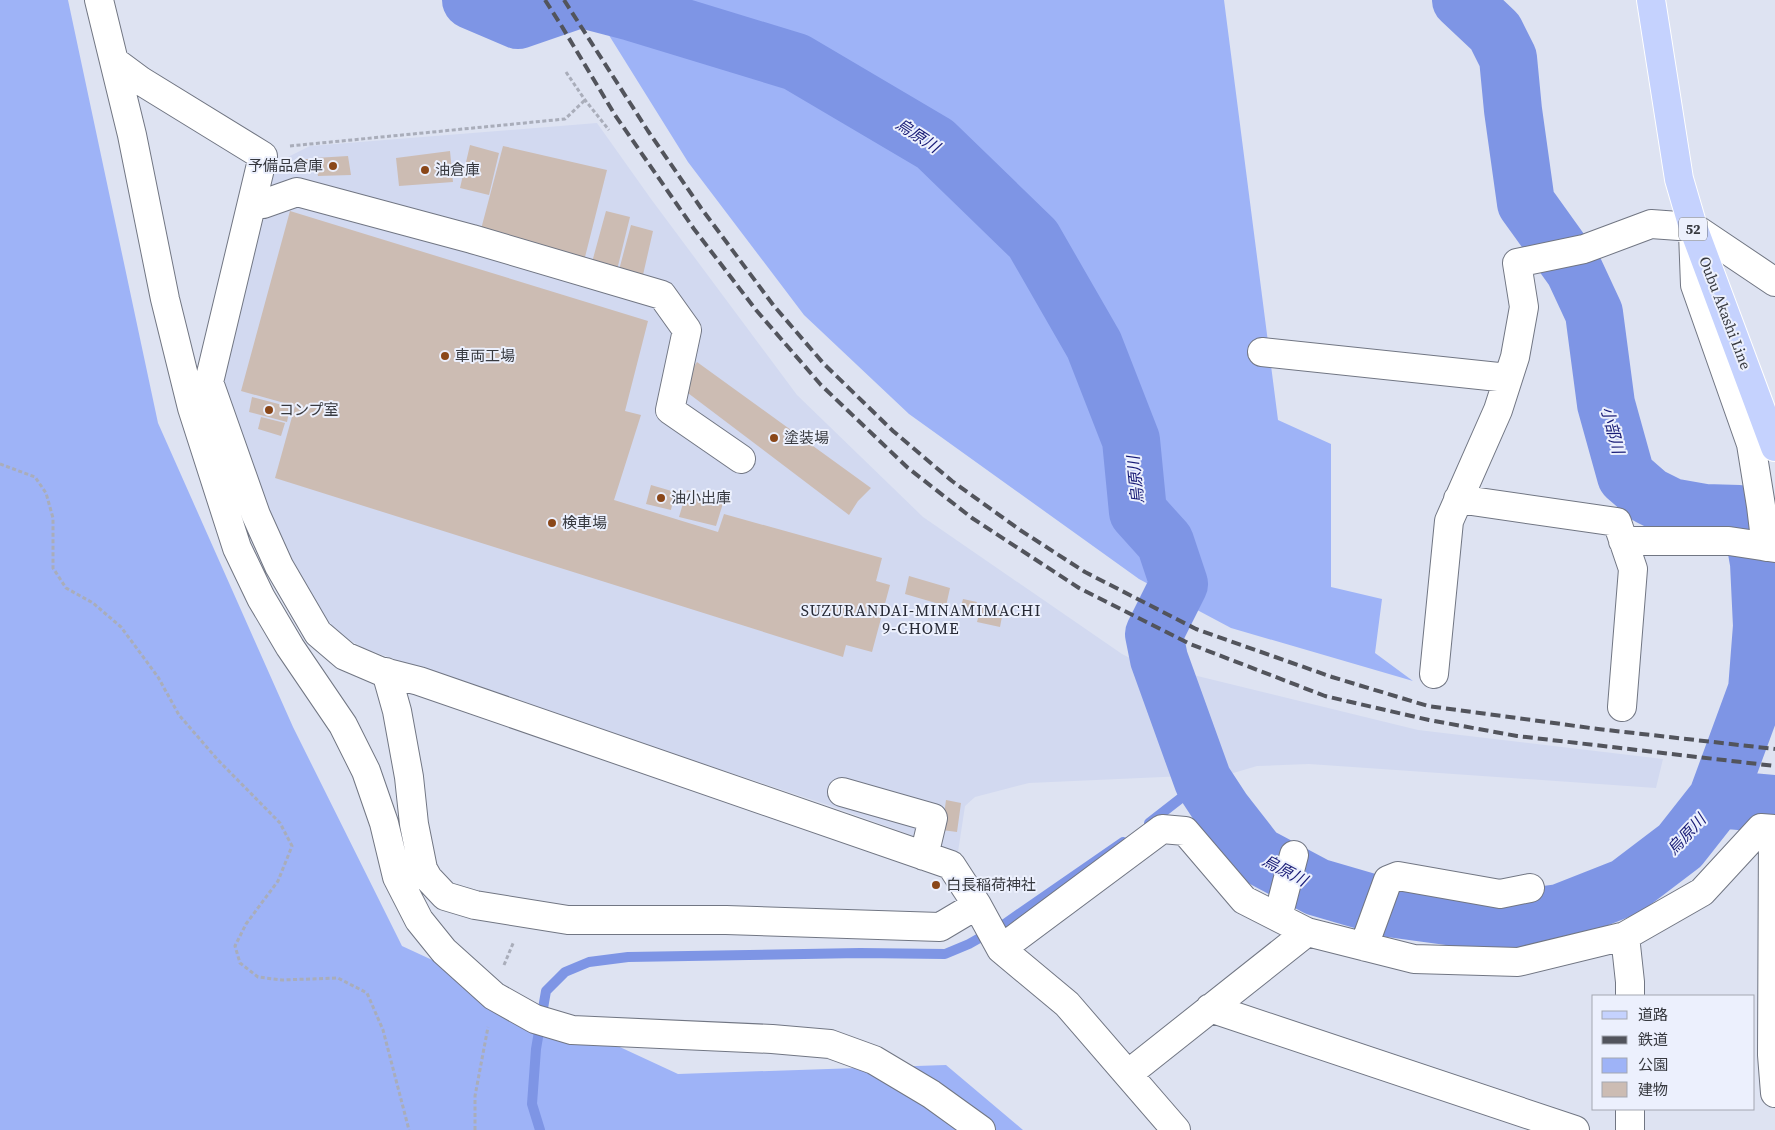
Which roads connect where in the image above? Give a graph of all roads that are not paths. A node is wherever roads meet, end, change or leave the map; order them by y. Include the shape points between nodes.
1 (99, 0) edge
2 (1651, 0) edge
3 (114, 62) junction
4 (252, 202) junction
5 (1693, 227) junction
6 (1775, 282) edge
7 (1262, 352) dead end
8 (1508, 378) junction
9 (1775, 447) edge
10 (741, 459) dead end
11 (1458, 499) junction
12 (1623, 541) junction
13 (1771, 548) edge
14 (386, 672) junction
15 (1434, 674) dead end
16 (1622, 706) dead end
17 (842, 792) dead end
18 (1774, 829) edge
19 (1294, 855) dead end
20 (924, 856) junction
21 (1530, 888) dead end
22 (976, 905) junction
23 (1280, 912) junction
24 (1307, 932) junction
25 (1625, 936) junction
26 (1367, 941) junction
27 (1002, 949) junction
28 (1630, 995) edge
29 (1210, 1008) junction
30 (1128, 1074) junction
31 (1775, 1094) edge
32 (1630, 1110) edge
33 (981, 1130) edge
34 (1176, 1130) edge
35 (1575, 1130) edge
36 (1630, 1130) edge

1 - 3 street
2 - 5 main road, Oubu Akashi Line / 52 via 1679,179
3 - 4 street via 263,156
3 - 33 street via 192,408 237,548 266,606 347,732 366,771 384,823 397,877 419,920 444,951 494,996 535,1019 572,1030 830,1044 874,1060
4 - 10 street via 263,204 297,192 662,295 688,330 670,410
4 - 14 street via 210,382 256,515 278,566 318,633 345,656
5 - 6 street
5 - 8 street via 1651,224 1584,249 1517,263 1524,306
5 - 9 main road, Oubu Akashi Line / 52
5 - 13 street via 1695,285 1751,444
7 - 8 street
8 - 11 street via 1498,410
11 - 12 street via 1617,522
11 - 15 street via 1449,521
12 - 13 street via 1730,541
12 - 16 street via 1633,568
14 - 20 street
14 - 22 street via 397,711 423,869 445,896 475,905 568,920 726,920 940,927
17 - 20 street via 933,818
18 - 25 street via 1761,828 1702,892
18 - 31 street via 1772,1054
19 - 23 street
20 - 22 street via 951,865
21 - 26 street via 1500,894 1398,876 1388,880
22 - 27 street
23 - 24 street
23 - 27 street via 1244,900 1185,831 1162,830
24 - 26 street
24 - 29 street
25 - 26 street via 1518,962 1414,959
25 - 28 street
27 - 30 street via 1067,1004
29 - 30 street
29 - 35 street
30 - 34 street
32 - 36 street

